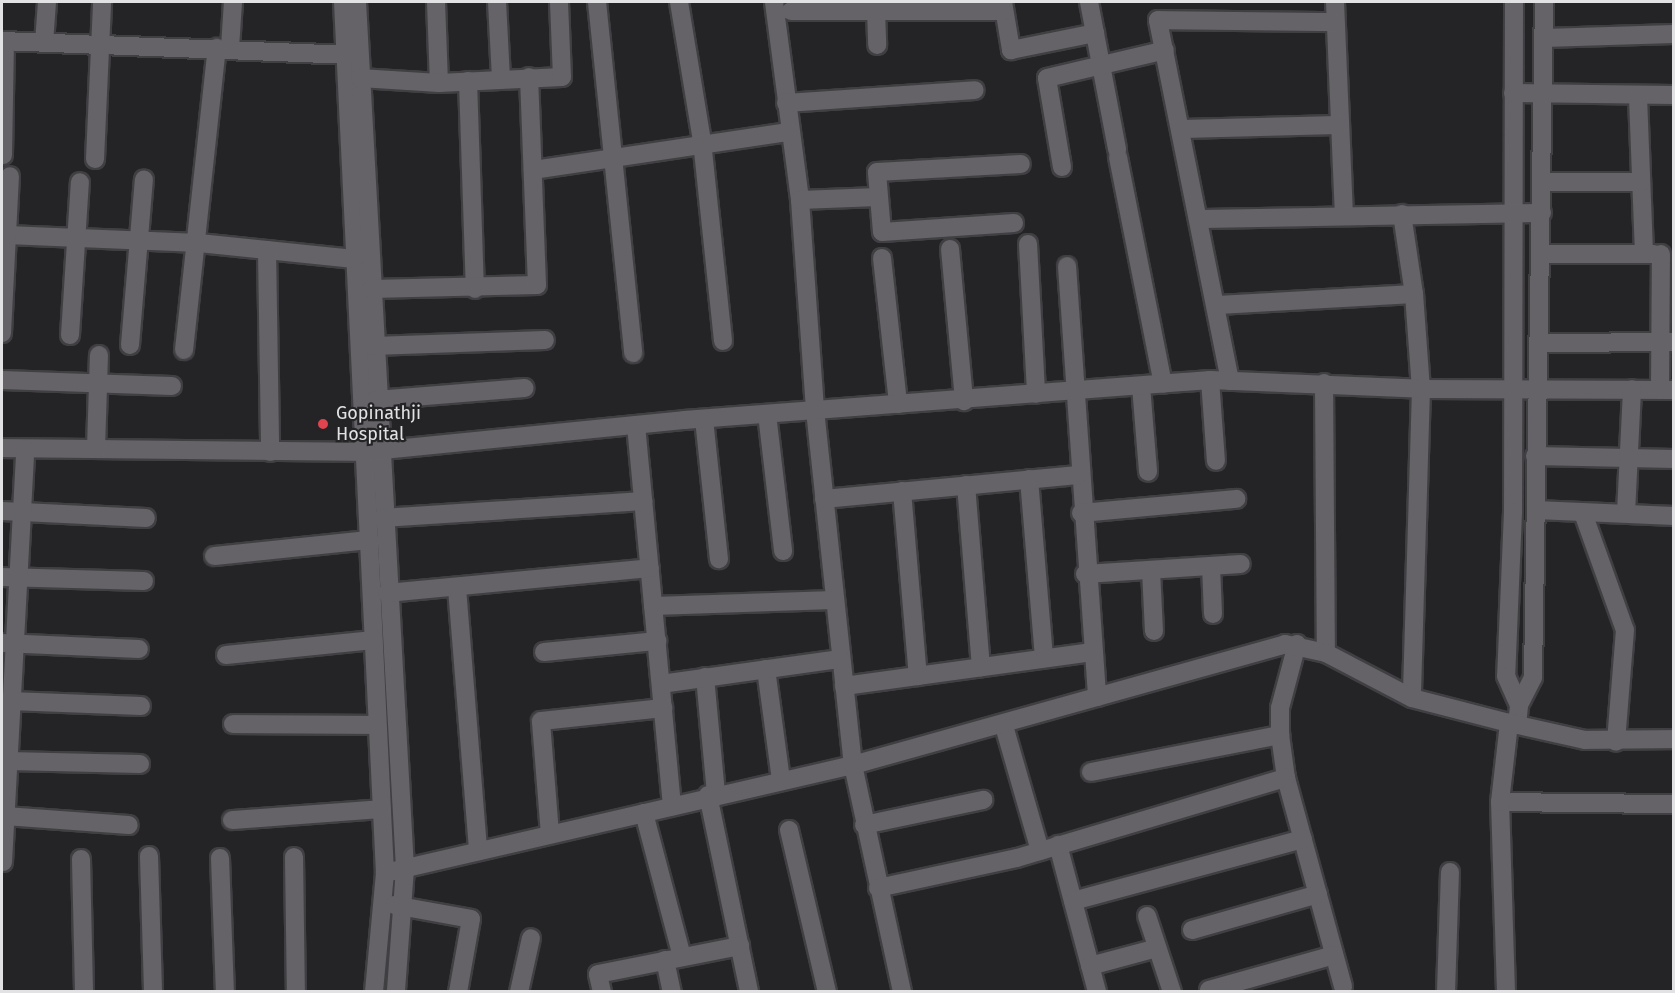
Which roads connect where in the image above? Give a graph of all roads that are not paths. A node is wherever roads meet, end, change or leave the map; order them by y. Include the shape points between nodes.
1 (47, 2) edge
2 (102, 2) edge
3 (234, 2) edge
4 (343, 2) edge
5 (357, 2) edge
6 (436, 2) edge
7 (497, 2) edge
8 (559, 2) edge
9 (597, 2) edge
10 (679, 2) edge
11 (774, 2) edge
12 (1089, 2) edge
13 (1335, 2) edge
14 (1514, 2) edge
15 (1544, 2) edge
16 (856, 6) edge
17 (1003, 6) edge
18 (876, 10) junction
19 (791, 11) dead end
20 (1333, 22) junction
21 (1095, 33) junction
22 (1674, 34) edge
23 (1544, 38) junction
24 (3, 41) edge
25 (44, 43) junction
26 (877, 45) dead end
27 (100, 46) junction
28 (224, 48) junction
29 (1165, 50) junction
30 (344, 55) junction
31 (1101, 62) junction
32 (529, 77) junction
33 (360, 78) junction
34 (501, 79) junction
35 (468, 81) junction
36 (439, 83) junction
37 (975, 90) dead end
38 (1513, 93) junction
39 (1542, 93) junction
40 (1674, 95) edge
41 (1638, 97) junction
42 (786, 103) junction
43 (1338, 125) junction
44 (1182, 129) junction
45 (788, 132) junction
46 (702, 141) junction
47 (3, 155) dead end
48 (617, 158) junction
49 (95, 159) dead end
50 (1021, 164) dead end
51 (1062, 167) dead end
52 (533, 170) junction
53 (10, 176) dead end
54 (144, 180) dead end
55 (80, 182) dead end
56 (1542, 182) junction
57 (1641, 182) junction
58 (878, 197) junction
59 (800, 200) junction
60 (1512, 212) junction
61 (1542, 213) junction
62 (1344, 214) junction
63 (1402, 214) junction
64 (1198, 219) junction
65 (1014, 223) dead end
66 (7, 235) junction
67 (76, 238) junction
68 (138, 241) junction
69 (199, 243) junction
70 (1028, 244) dead end
71 (950, 249) dead end
72 (267, 250) junction
73 (1541, 254) junction
74 (1660, 254) edge
75 (882, 258) dead end
76 (354, 259) junction
77 (1067, 266) dead end
78 (370, 289) junction
79 (475, 290) junction
80 (1414, 294) junction
81 (1218, 304) junction
82 (2, 333) edge
83 (70, 334) dead end
84 (545, 340) dead end
85 (723, 341) dead end
86 (1667, 342) edge
87 (1539, 343) junction
88 (130, 345) dead end
89 (373, 346) junction
90 (184, 350) dead end
91 (633, 353) dead end
92 (99, 355) dead end
93 (2, 381) edge
94 (1210, 381) junction
95 (1230, 381) junction
96 (1324, 383) junction
97 (98, 384) junction
98 (1163, 384) junction
99 (172, 386) dead end
100 (1141, 386) junction
101 (1510, 387) junction
102 (1536, 387) junction
103 (525, 388) dead end
104 (1421, 389) junction
105 (1632, 389) junction
106 (1667, 390) edge
107 (1073, 391) junction
108 (1035, 394) junction
109 (376, 400) junction
110 (964, 400) junction
111 (898, 404) junction
112 (815, 410) junction
113 (767, 414) junction
114 (704, 419) junction
115 (636, 425) junction
116 (2, 448) edge
117 (96, 449) junction
118 (25, 450) junction
119 (371, 451) junction
120 (270, 452) junction
121 (1535, 456) junction
122 (1630, 459) junction
123 (1674, 459) edge
124 (1216, 462) dead end
125 (1148, 472) dead end
126 (1078, 475) junction
127 (1029, 479) junction
128 (966, 485) junction
129 (902, 491) junction
130 (824, 499) junction
131 (1236, 499) dead end
132 (643, 501) junction
133 (1536, 510) junction
134 (2, 512) edge
135 (21, 512) junction
136 (1081, 513) junction
137 (1583, 513) junction
138 (1626, 513) junction
139 (1674, 516) edge
140 (146, 518) dead end
141 (382, 518) junction
142 (369, 540) junction
143 (783, 551) dead end
144 (214, 556) dead end
145 (719, 559) dead end
146 (1241, 564) dead end
147 (1211, 566) junction
148 (650, 568) junction
149 (1151, 570) junction
150 (1085, 574) junction
151 (9, 577) edge
152 (144, 582) dead end
153 (457, 588) junction
154 (387, 593) junction
155 (834, 600) junction
156 (653, 606) junction
157 (1213, 614) dead end
158 (1154, 631) dead end
159 (373, 640) junction
160 (657, 640) junction
161 (8, 643) edge
162 (1298, 644) junction
163 (139, 648) dead end
164 (544, 652) dead end
165 (1091, 652) junction
166 (1326, 653) junction
167 (226, 655) dead end
168 (1044, 658) junction
169 (840, 659) junction
170 (981, 667) junction
171 (766, 669) junction
172 (918, 676) junction
173 (705, 677) junction
174 (661, 684) junction
175 (844, 686) junction
176 (1097, 697) junction
177 (1412, 698) junction
178 (1519, 705) junction
179 (141, 706) dead end
180 (7, 707) edge
181 (663, 708) junction
182 (233, 724) dead end
183 (1513, 724) junction
184 (376, 725) junction
185 (1004, 726) junction
186 (1280, 735) junction
187 (1674, 739) edge
188 (1616, 742) junction
189 (140, 764) dead end
190 (853, 765) junction
191 (6, 768) edge
192 (1091, 772) dead end
193 (1286, 778) junction
194 (781, 780) junction
195 (712, 795) junction
196 (983, 800) dead end
197 (1500, 802) junction
198 (1674, 804) edge
199 (672, 806) junction
200 (382, 809) junction
201 (644, 813) junction
202 (5, 816) junction
203 (232, 820) dead end
204 (129, 825) dead end
205 (864, 825) junction
206 (789, 830) dead end
207 (550, 834) junction
208 (3, 839) edge
209 (1302, 839) junction
210 (1058, 845) junction
211 (478, 851) junction
212 (1040, 851) junction
213 (149, 856) dead end
214 (219, 858) dead end
215 (294, 858) dead end
216 (81, 859) dead end
217 (3, 862) edge
218 (405, 868) junction
219 (1450, 872) dead end
220 (385, 873) junction
221 (878, 888) junction
222 (1318, 894) junction
223 (1073, 901) junction
224 (385, 904) junction
225 (405, 907) junction
226 (1147, 916) dead end
227 (1192, 930) dead end
228 (531, 938) dead end
229 (740, 946) junction
230 (1157, 948) junction
231 (1334, 955) junction
232 (674, 959) junction
233 (1090, 966) junction
234 (1343, 986) dead end
235 (1209, 990) edge
236 (901, 991) edge
237 (84, 992) edge
238 (153, 992) edge
239 (225, 992) edge
240 (296, 992) edge
241 (374, 992) edge
242 (396, 992) edge
243 (458, 992) edge
244 (519, 992) edge
245 (602, 992) edge
246 (672, 992) edge
247 (749, 992) edge
248 (826, 992) edge
249 (1097, 992) edge
250 (1172, 992) edge
251 (1446, 992) edge
252 (1506, 992) edge

1 - 25 street
2 - 27 street
3 - 28 street
4 - 30 street
5 - 33 street
6 - 36 street
7 - 34 street
8 - 32 street via 562,77
9 - 48 street
10 - 46 street
11 - 42 street
12 - 21 street
13 - 20 street
14 - 38 street
15 - 23 street
16 - 18 street
16 - 19 street
17 - 18 street
17 - 21 street via 1011,50
18 - 26 street
20 - 29 street via 1158,20
20 - 43 street
21 - 31 street
22 - 23 street
23 - 39 street
24 - 25 street
24 - 47 street
25 - 27 street
27 - 28 street
27 - 49 street
28 - 30 street
28 - 69 street
29 - 31 street
29 - 44 street
30 - 76 street
31 - 51 street via 1047,78
31 - 98 street
32 - 34 street
32 - 52 street
33 - 36 street
33 - 78 street
34 - 35 street
35 - 36 street
35 - 79 street
37 - 42 street
38 - 39 street
38 - 60 street
39 - 41 street
39 - 56 street
40 - 41 street
41 - 57 street
42 - 45 street
43 - 44 street
43 - 62 street
44 - 64 street
45 - 46 street
45 - 59 street
46 - 48 street
46 - 85 street
48 - 52 street
48 - 91 street
50 - 58 street via 877,172
52 - 79 street via 537,285
53 - 66 street
54 - 68 street
55 - 67 street
56 - 57 street
56 - 61 street
57 - 74 street
58 - 59 street
58 - 65 street via 882,232
59 - 112 street
60 - 61 street
60 - 63 street
60 - 101 street
61 - 73 street
62 - 63 street
62 - 64 street
63 - 80 street
64 - 81 street
66 - 67 street
66 - 82 street
67 - 68 street
67 - 83 street
68 - 69 street
68 - 88 street
69 - 72 street
69 - 90 street
70 - 108 street
71 - 110 street
72 - 76 street
72 - 120 street
73 - 74 street
73 - 87 street
74 - 86 street
75 - 111 street
76 - 119 street
77 - 107 street
78 - 79 street
78 - 89 street
80 - 81 street
80 - 104 street
81 - 95 street
84 - 89 street
86 - 87 street
86 - 106 street
87 - 102 street
89 - 109 street
92 - 97 street
93 - 97 street
94 - 95 street
94 - 98 street
94 - 124 street
95 - 96 street
96 - 104 street
96 - 166 street
97 - 99 street
97 - 117 street
98 - 100 street
100 - 107 street
100 - 125 street
101 - 102 street
101 - 104 street
101 - 178 street via 1513,512 1506,676
102 - 105 street
102 - 121 street
103 - 109 street
104 - 177 street
105 - 106 street
105 - 122 street
107 - 108 street
107 - 126 street
108 - 110 street
109 - 119 street
110 - 111 street
111 - 112 street
112 - 113 street
112 - 130 street
113 - 114 street
113 - 143 street
114 - 115 street
114 - 145 street
115 - 119 street
115 - 132 street
116 - 118 street
117 - 118 street
117 - 120 street
118 - 135 street
119 - 120 street
119 - 141 street
119 - 142 street
121 - 122 street
121 - 133 street
122 - 123 street
122 - 138 street
126 - 127 street
126 - 136 street
127 - 128 street
127 - 168 street
128 - 129 street
128 - 170 street
129 - 130 street
129 - 172 street
130 - 155 street
131 - 136 street
132 - 141 street
132 - 148 street
133 - 137 street
133 - 178 street via 1533,677
134 - 135 street
135 - 140 street
135 - 151 street
136 - 150 street
137 - 138 street
137 - 188 street via 1626,630
138 - 139 street
141 - 154 street
142 - 144 street
142 - 159 street
146 - 147 street
147 - 149 street
147 - 157 street
148 - 153 street
148 - 156 street
149 - 150 street
149 - 158 street
150 - 165 street
151 - 152 street
151 - 161 street
153 - 154 street
153 - 211 street
154 - 218 street
155 - 156 street
155 - 169 street
156 - 160 street
159 - 167 street
159 - 184 street
160 - 164 street
160 - 174 street
161 - 163 street
161 - 180 street
162 - 166 street
162 - 176 street via 1267,647
162 - 186 street via 1280,708
165 - 168 street
165 - 176 street
166 - 177 street
168 - 170 street
169 - 171 street
169 - 175 street
170 - 172 street
171 - 173 street
171 - 194 street
172 - 175 street
173 - 174 street
173 - 195 street
174 - 181 street
175 - 190 street
176 - 185 street
177 - 183 street
178 - 183 street
179 - 180 street
180 - 191 street
181 - 199 street
181 - 207 street via 541,721
182 - 184 street
183 - 188 street
183 - 197 street
184 - 200 street
185 - 190 street
185 - 212 street
186 - 192 street
186 - 193 street
187 - 188 street
189 - 191 street
190 - 194 street
190 - 205 street
191 - 202 street
193 - 209 street
193 - 210 street
194 - 195 street
195 - 199 street
195 - 229 street
196 - 205 street
197 - 198 street
197 - 252 street
199 - 201 street
200 - 203 street
200 - 220 street
201 - 207 street
201 - 232 street
202 - 204 street
202 - 208 street
205 - 221 street
206 - 248 street
207 - 211 street
208 - 217 street
209 - 222 street
209 - 223 street
210 - 212 street
210 - 223 street
211 - 218 street
212 - 221 street
213 - 238 street
214 - 239 street
215 - 240 street
216 - 237 street
218 - 220 street
218 - 225 street
219 - 251 street
220 - 224 street
221 - 236 street
222 - 227 street
222 - 231 street
223 - 233 street
224 - 225 street
224 - 241 street
225 - 242 street
225 - 243 street via 471,919
226 - 230 street
228 - 244 street
229 - 232 street
229 - 247 street
230 - 233 street
230 - 250 street
231 - 234 street
231 - 235 street
232 - 245 street via 598,974
232 - 246 street
233 - 249 street

